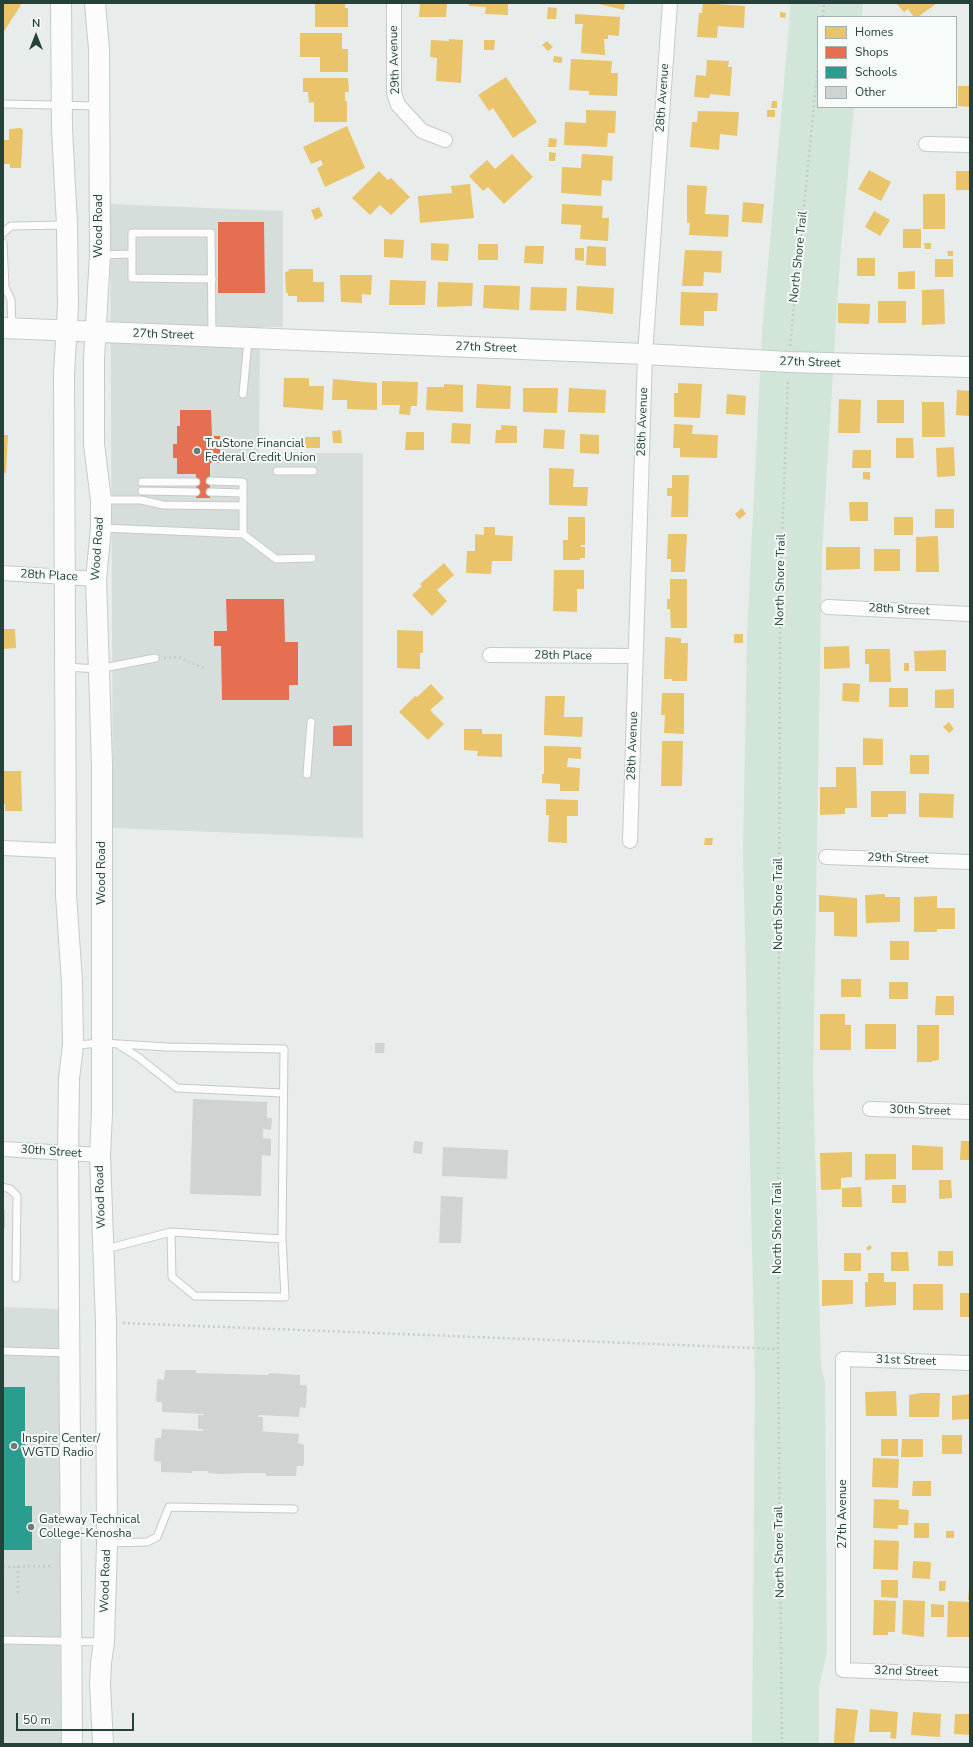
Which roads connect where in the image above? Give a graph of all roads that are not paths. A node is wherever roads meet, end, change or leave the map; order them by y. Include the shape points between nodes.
1 (61, 3) edge
2 (95, 3) edge
3 (394, 3) edge
4 (670, 3) edge
5 (3, 104) edge
6 (62, 105) junction
7 (99, 106) junction
8 (445, 140) dead end
9 (926, 144) dead end
10 (970, 145) edge
11 (67, 225) junction
12 (3, 233) edge
13 (3, 243) edge
14 (132, 254) junction
15 (100, 255) junction
16 (212, 279) junction
17 (7, 329) edge
18 (68, 331) junction
19 (96, 332) junction
20 (212, 337) junction
21 (248, 338) junction
22 (645, 354) junction
23 (970, 367) edge
24 (243, 394) dead end
25 (277, 471) dead end
26 (313, 471) dead end
27 (210, 481) dead end
28 (142, 482) dead end
29 (196, 482) dead end
30 (142, 491) dead end
31 (196, 492) dead end
32 (210, 492) dead end
33 (243, 493) junction
34 (101, 500) junction
35 (243, 506) junction
36 (101, 528) junction
37 (243, 534) junction
38 (312, 558) dead end
39 (3, 573) edge
40 (65, 576) junction
41 (96, 579) junction
42 (828, 607) dead end
43 (970, 614) edge
44 (490, 655) dead end
45 (635, 656) junction
46 (155, 658) road end
47 (66, 667) junction
48 (98, 669) junction
49 (311, 722) dead end
50 (307, 774) dead end
51 (630, 841) dead end
52 (3, 848) edge
53 (66, 851) junction
54 (826, 857) dead end
55 (970, 862) edge
56 (110, 1044) junction
57 (73, 1045) junction
58 (282, 1093) junction
59 (870, 1109) dead end
60 (970, 1112) edge
61 (3, 1149) edge
62 (68, 1153) junction
63 (100, 1155) junction
64 (3, 1187) edge
65 (171, 1232) junction
66 (282, 1239) junction
67 (103, 1249) junction
68 (16, 1278) dead end
69 (3, 1351) edge
70 (69, 1352) junction
71 (843, 1359) joint
72 (970, 1363) edge
73 (294, 1509) dead end
74 (107, 1543) junction
75 (3, 1640) edge
76 (70, 1641) junction
77 (104, 1642) junction
78 (843, 1670) joint
79 (970, 1675) edge
80 (72, 1744) edge
81 (103, 1744) edge

1 - 6 street
2 - 7 street, Wood Road via 99,49
3 - 8 street, 29th Avenue via 396,99 408,117 422,131
4 - 22 street, 28th Avenue
5 - 6 lane
6 - 7 lane
6 - 11 street
7 - 15 street, Wood Road
9 - 10 street
11 - 12 lane via 11,226
11 - 18 street
13 - 17 lane via 5,287 11,300
14 - 15 lane
14 - 16 lane via 132,278
14 - 16 lane via 132,233 211,233
15 - 19 street, Wood Road
16 - 20 lane
17 - 18 street, 27th Street
18 - 19 street, 27th Street
18 - 40 street via 64,374
19 - 20 street, 27th Street
19 - 34 street, Wood Road via 94,444
20 - 21 street, 27th Street
21 - 22 street, 27th Street
21 - 24 lane
22 - 23 street, 27th Street via 789,362
22 - 45 street, 28th Avenue
25 - 26 lane
27 - 33 lane via 243,482
28 - 29 lane
30 - 31 lane
32 - 33 lane
33 - 35 lane
34 - 35 lane
34 - 36 street, Wood Road
35 - 37 lane
36 - 37 lane
36 - 41 street, Wood Road
37 - 38 lane via 276,559
39 - 40 street, 28th Place
40 - 41 street, 28th Place
40 - 47 street
41 - 48 street, Wood Road
42 - 43 street, 28th Street
44 - 45 street, 28th Place
45 - 51 street, 28th Avenue
46 - 48 lane
47 - 48 lane
47 - 53 street
48 - 56 street, Wood Road
49 - 50 lane
52 - 53 street
53 - 57 street
54 - 55 street, 29th Street
56 - 57 lane
56 - 58 lane via 138,1057 177,1088
56 - 58 lane via 284,1049
56 - 63 street, Wood Road
57 - 62 street via 69,1079
58 - 66 lane
59 - 60 street, 30th Street
61 - 62 street, 30th Street
62 - 63 street, 30th Street
62 - 70 street
63 - 67 street, Wood Road
64 - 68 lane via 10,1189 17,1196
65 - 66 lane
65 - 66 lane via 172,1277 195,1296 284,1297
65 - 67 lane
67 - 74 street, Wood Road
69 - 70 lane
70 - 76 street
71 - 72 street, 31st Street
71 - 78 street, 27th Avenue
73 - 74 lane via 169,1507 157,1537 147,1542
74 - 77 street, Wood Road
75 - 76 lane
76 - 77 lane
76 - 80 street
77 - 81 street, Wood Road via 100,1663
78 - 79 street, 32nd Street

